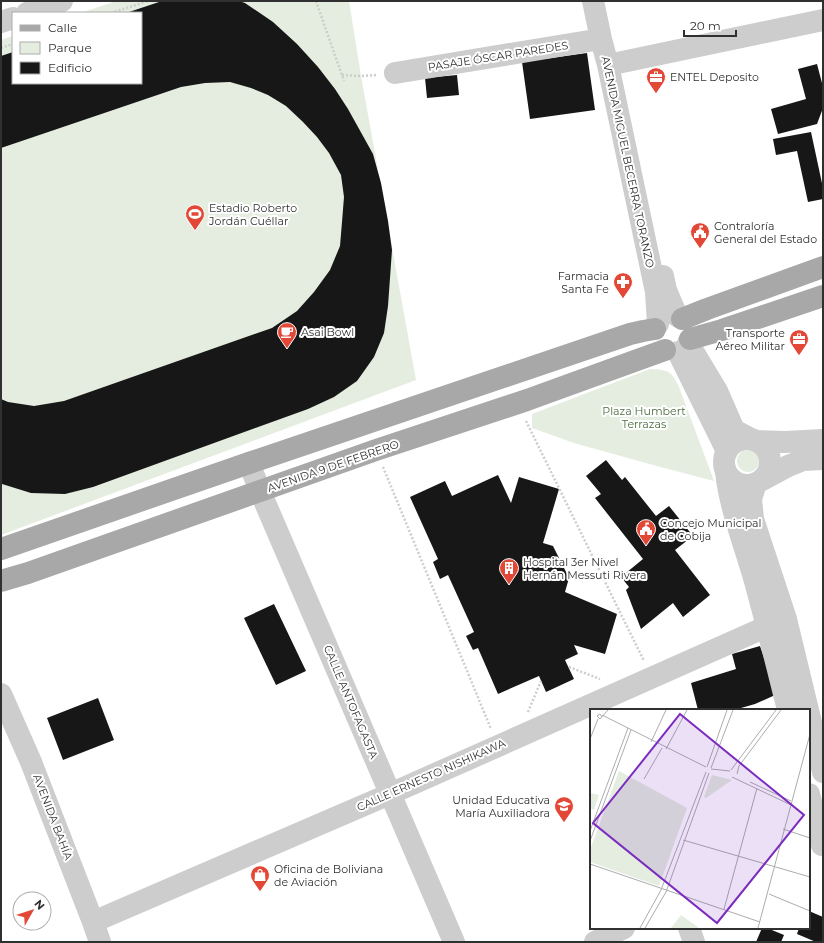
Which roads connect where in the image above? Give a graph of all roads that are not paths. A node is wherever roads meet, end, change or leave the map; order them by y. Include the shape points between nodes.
1 (62, 1) edge
2 (593, 1) edge
3 (608, 1) edge
4 (30, 12) edge
5 (12, 18) edge
6 (823, 20) edge
7 (1, 22) edge
8 (601, 39) junction
9 (615, 63) junction
10 (395, 73) road end
11 (823, 267) edge
12 (823, 296) edge
13 (668, 322) junction
14 (680, 346) junction
15 (754, 440) junction
16 (823, 440) edge
17 (823, 459) edge
18 (727, 462) junction
19 (249, 463) junction
20 (759, 482) junction
21 (260, 491) junction
22 (1, 549) edge
23 (1, 582) edge
24 (768, 626) junction
25 (1, 694) edge
26 (788, 709) edge
27 (808, 709) edge
28 (810, 718) edge
29 (823, 772) edge
30 (390, 794) junction
31 (810, 800) edge
32 (818, 846) edge
33 (622, 929) edge
34 (689, 929) edge
35 (97, 932) edge
36 (454, 942) edge
37 (595, 942) edge
38 (694, 942) edge

1 - 4 street
2 - 8 street, AVENIDA MIGUEL BECERRA TORANZO
3 - 9 street, AVENIDA MIGUEL BECERRA TORANZO
5 - 7 street
6 - 9 street
8 - 9 street, AVENIDA MIGUEL BECERRA TORANZO
8 - 10 street, PASAJE ÓSCAR PAREDES
9 - 13 street, AVENIDA MIGUEL BECERRA TORANZO via 666,290
11 - 13 main road
12 - 14 main road, AVENIDA 9 DE FEBRERO
13 - 14 main road via 687,322 690,327 691,333
13 - 14 main road via 655,335 656,341 660,346
13 - 19 main road
14 - 15 street via 717,391 734,430
14 - 18 street
14 - 21 main road, AVENIDA 9 DE FEBRERO
15 - 16 street
15 - 18 street via 744,440 731,446
15 - 20 street via 764,446 770,459 767,474
17 - 20 street via 803,460
18 - 20 street via 730,478 736,482 742,485
18 - 24 street via 728,488
19 - 21 street, CALLE ANTOFAGASTA
19 - 22 main road
20 - 27 street via 751,499 753,519 786,619
21 - 23 main road, AVENIDA 9 DE FEBRERO
21 - 30 street, CALLE ANTOFAGASTA
24 - 26 street
24 - 30 street, CALLE ERNESTO NISHIKAWA
25 - 35 street, AVENIDA BAHÍA via 31,762
28 - 29 street
30 - 35 street, CALLE ERNESTO NISHIKAWA
30 - 36 street, CALLE ANTOFAGASTA
31 - 32 street
33 - 37 street
34 - 38 street

